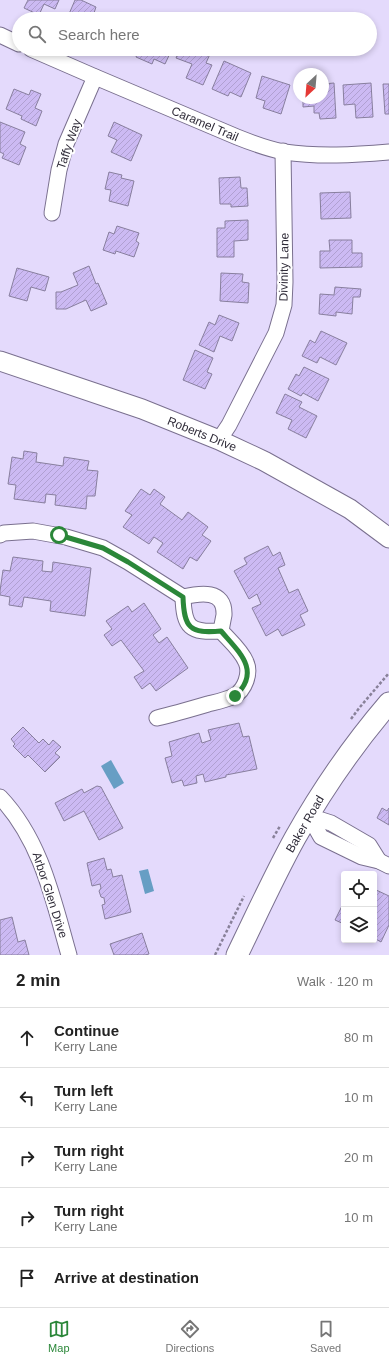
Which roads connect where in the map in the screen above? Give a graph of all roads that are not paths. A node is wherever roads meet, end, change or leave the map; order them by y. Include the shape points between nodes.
1 (0, 35) edge
2 (12, 41) edge
3 (47, 56) edge
4 (95, 77) junction
5 (283, 152) junction
6 (389, 152) edge
7 (52, 213) dead end
8 (0, 361) edge
9 (219, 440) junction
10 (0, 535) edge
11 (389, 538) edge
12 (183, 597) junction
13 (221, 631) junction
14 (389, 703) edge
15 (158, 718) dead end
16 (0, 796) edge
17 (308, 816) junction
18 (384, 863) edge
19 (69, 955) edge
20 (237, 955) edge

1 - 2 street
3 - 4 street, Caramel Trail
4 - 5 street, Caramel Trail via 237,137
4 - 7 street, Taffy Way via 66,144
5 - 6 street, Caramel Trail via 313,155
5 - 9 street, Divinity Lane via 285,282 281,318 274,338
8 - 9 street, Roberts Drive via 142,410
9 - 11 street, Roberts Drive via 264,461 350,509
10 - 12 street via 33,531 103,548
12 - 13 street via 184,614 191,627 204,632
12 - 13 street via 200,593 217,598 224,614
13 - 15 street via 246,662 248,670 242,689 235,696
14 - 17 main road, Baker Road via 336,771
16 - 19 street, Arbor Glen Drive via 22,824 35,848 46,874
17 - 18 street via 321,837 362,857
17 - 20 main road, Baker Road

